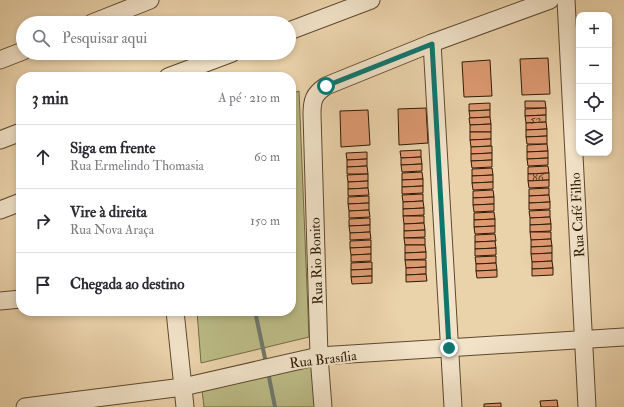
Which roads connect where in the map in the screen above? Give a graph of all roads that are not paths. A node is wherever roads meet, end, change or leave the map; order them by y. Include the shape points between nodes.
1 (150, 0) edge
2 (371, 0) edge
3 (550, 0) edge
4 (566, 0) edge
5 (110, 16) edge
6 (296, 29) edge
7 (432, 44) junction
8 (16, 54) edge
9 (0, 60) edge
10 (213, 60) edge
11 (181, 72) edge
12 (16, 134) edge
13 (0, 140) edge
14 (16, 204) edge
15 (0, 210) edge
16 (16, 299) edge
17 (0, 301) edge
18 (176, 316) edge
19 (624, 337) edge
20 (584, 340) junction
21 (449, 348) junction
22 (319, 356) junction
23 (183, 387) junction
24 (25, 407) edge
25 (185, 407) edge
26 (323, 407) edge
27 (452, 407) edge
28 (587, 407) edge

1 - 5 street
2 - 6 street
3 - 7 street, Rua Rio Bonito
4 - 20 street, Rua Café Filho
7 - 21 street
7 - 22 street, Rua Rio Bonito via 326,86 317,92 312,103
8 - 9 street
10 - 11 street
12 - 13 street
14 - 15 street
16 - 17 street
18 - 23 street
19 - 20 street, Rua Brasília
20 - 21 street, Rua Brasília
20 - 28 street, Rua Café Filho
21 - 22 street, Rua Brasília
21 - 27 street
22 - 23 street, Rua Brasília
22 - 26 street, Rua Rio Bonito
23 - 24 street, Rua Brasília
23 - 25 street

